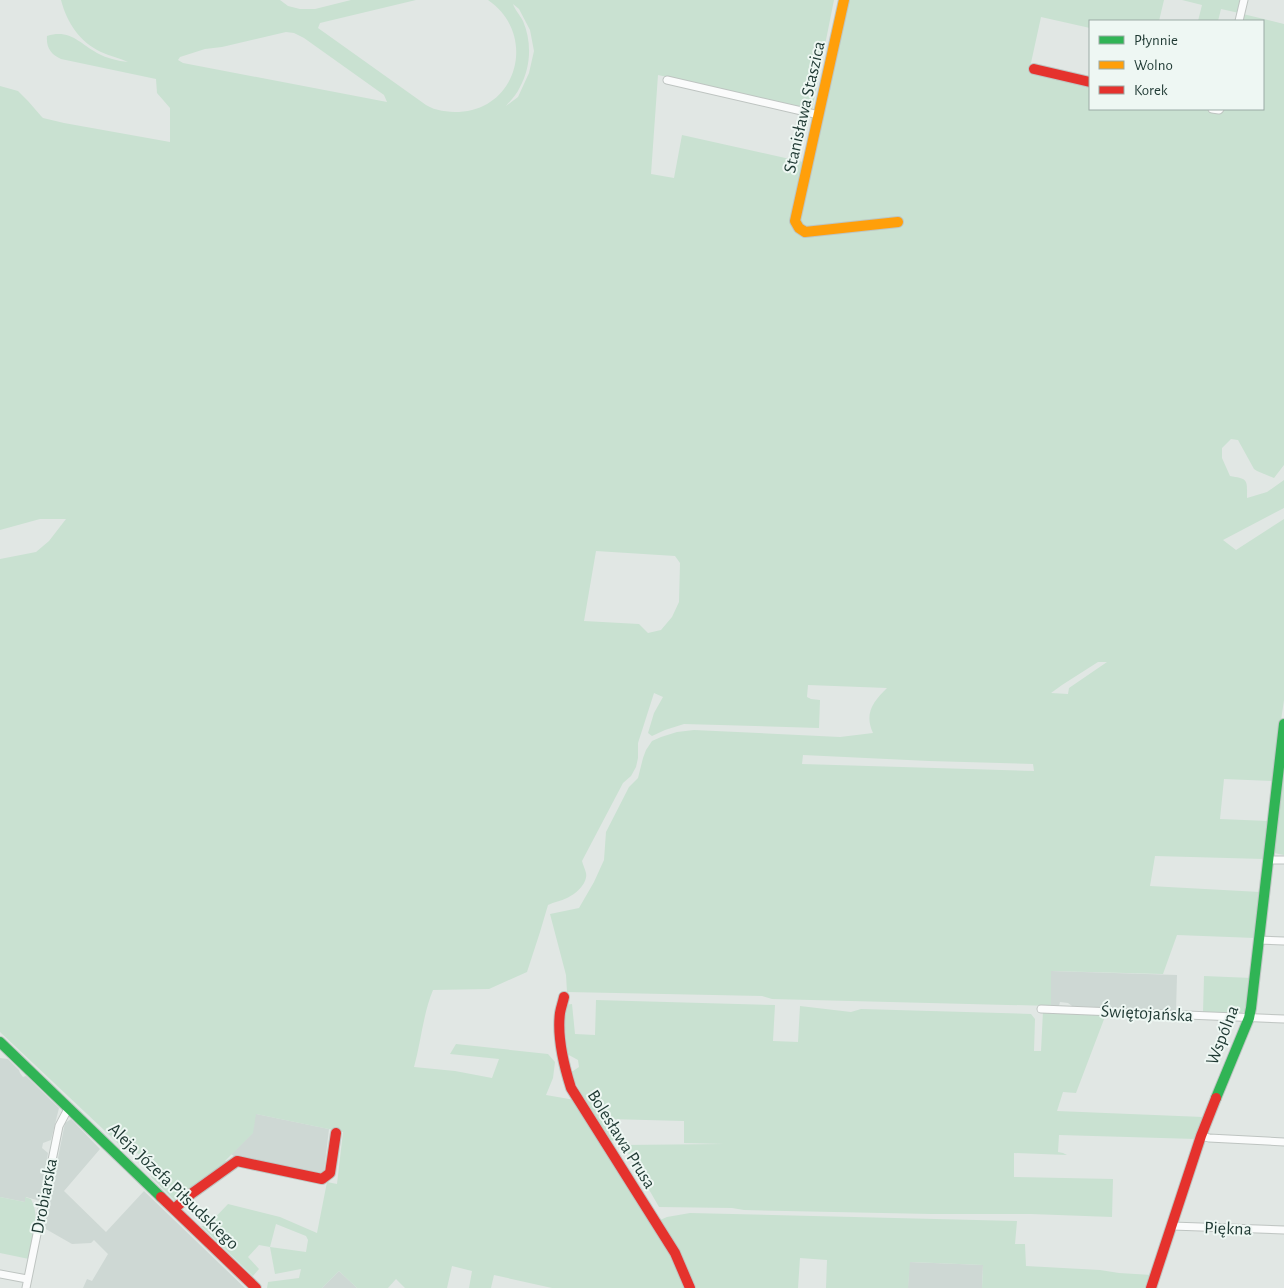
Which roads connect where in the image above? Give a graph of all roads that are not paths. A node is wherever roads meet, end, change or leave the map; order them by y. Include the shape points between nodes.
1 (844, 0) edge
2 (1244, 0) edge
3 (1240, 20) edge
4 (1034, 69) dead end
5 (667, 80) dead end
6 (1089, 82) edge
7 (819, 115) junction
8 (898, 222) dead end
9 (1284, 724) edge
10 (1268, 860) junction
11 (1284, 860) edge
12 (1258, 940) junction
13 (1284, 941) edge
14 (564, 997) dead end
15 (1041, 1009) dead end
16 (1249, 1018) junction
17 (1284, 1019) edge
18 (0, 1042) edge
19 (69, 1108) junction
20 (336, 1133) dead end
21 (1202, 1136) junction
22 (1284, 1142) edge
23 (174, 1209) junction
24 (1172, 1226) junction
25 (1284, 1230) edge
26 (0, 1274) edge
27 (28, 1279) junction
28 (26, 1288) edge
29 (256, 1288) edge
30 (690, 1288) edge
31 (1151, 1288) edge

1 - 7 street, Stanisława Staszica
2 - 3 street
4 - 6 street
5 - 7 street
7 - 8 street, Stanisława Staszica via 796,225 806,232
9 - 10 street, Wspólna
10 - 11 street
10 - 12 street, Wspólna
12 - 13 street
12 - 16 street, Wspólna
14 - 30 street, Bolesława Prusa via 560,1031 571,1088 675,1253
15 - 16 street, Świętojańska
16 - 17 street, Świętojańska
16 - 21 street, Wspólna
18 - 19 street, Aleja Józefa Piłsudskiego
19 - 23 street, Aleja Józefa Piłsudskiego
19 - 27 street, Drobiarska via 59,1126
20 - 23 street via 330,1173 322,1179 237,1161
21 - 22 street
21 - 24 street, Wspólna
23 - 29 street, Aleja Józefa Piłsudskiego
24 - 25 street, Piękna
24 - 31 street, Wspólna
26 - 27 street
27 - 28 street, Drobiarska

